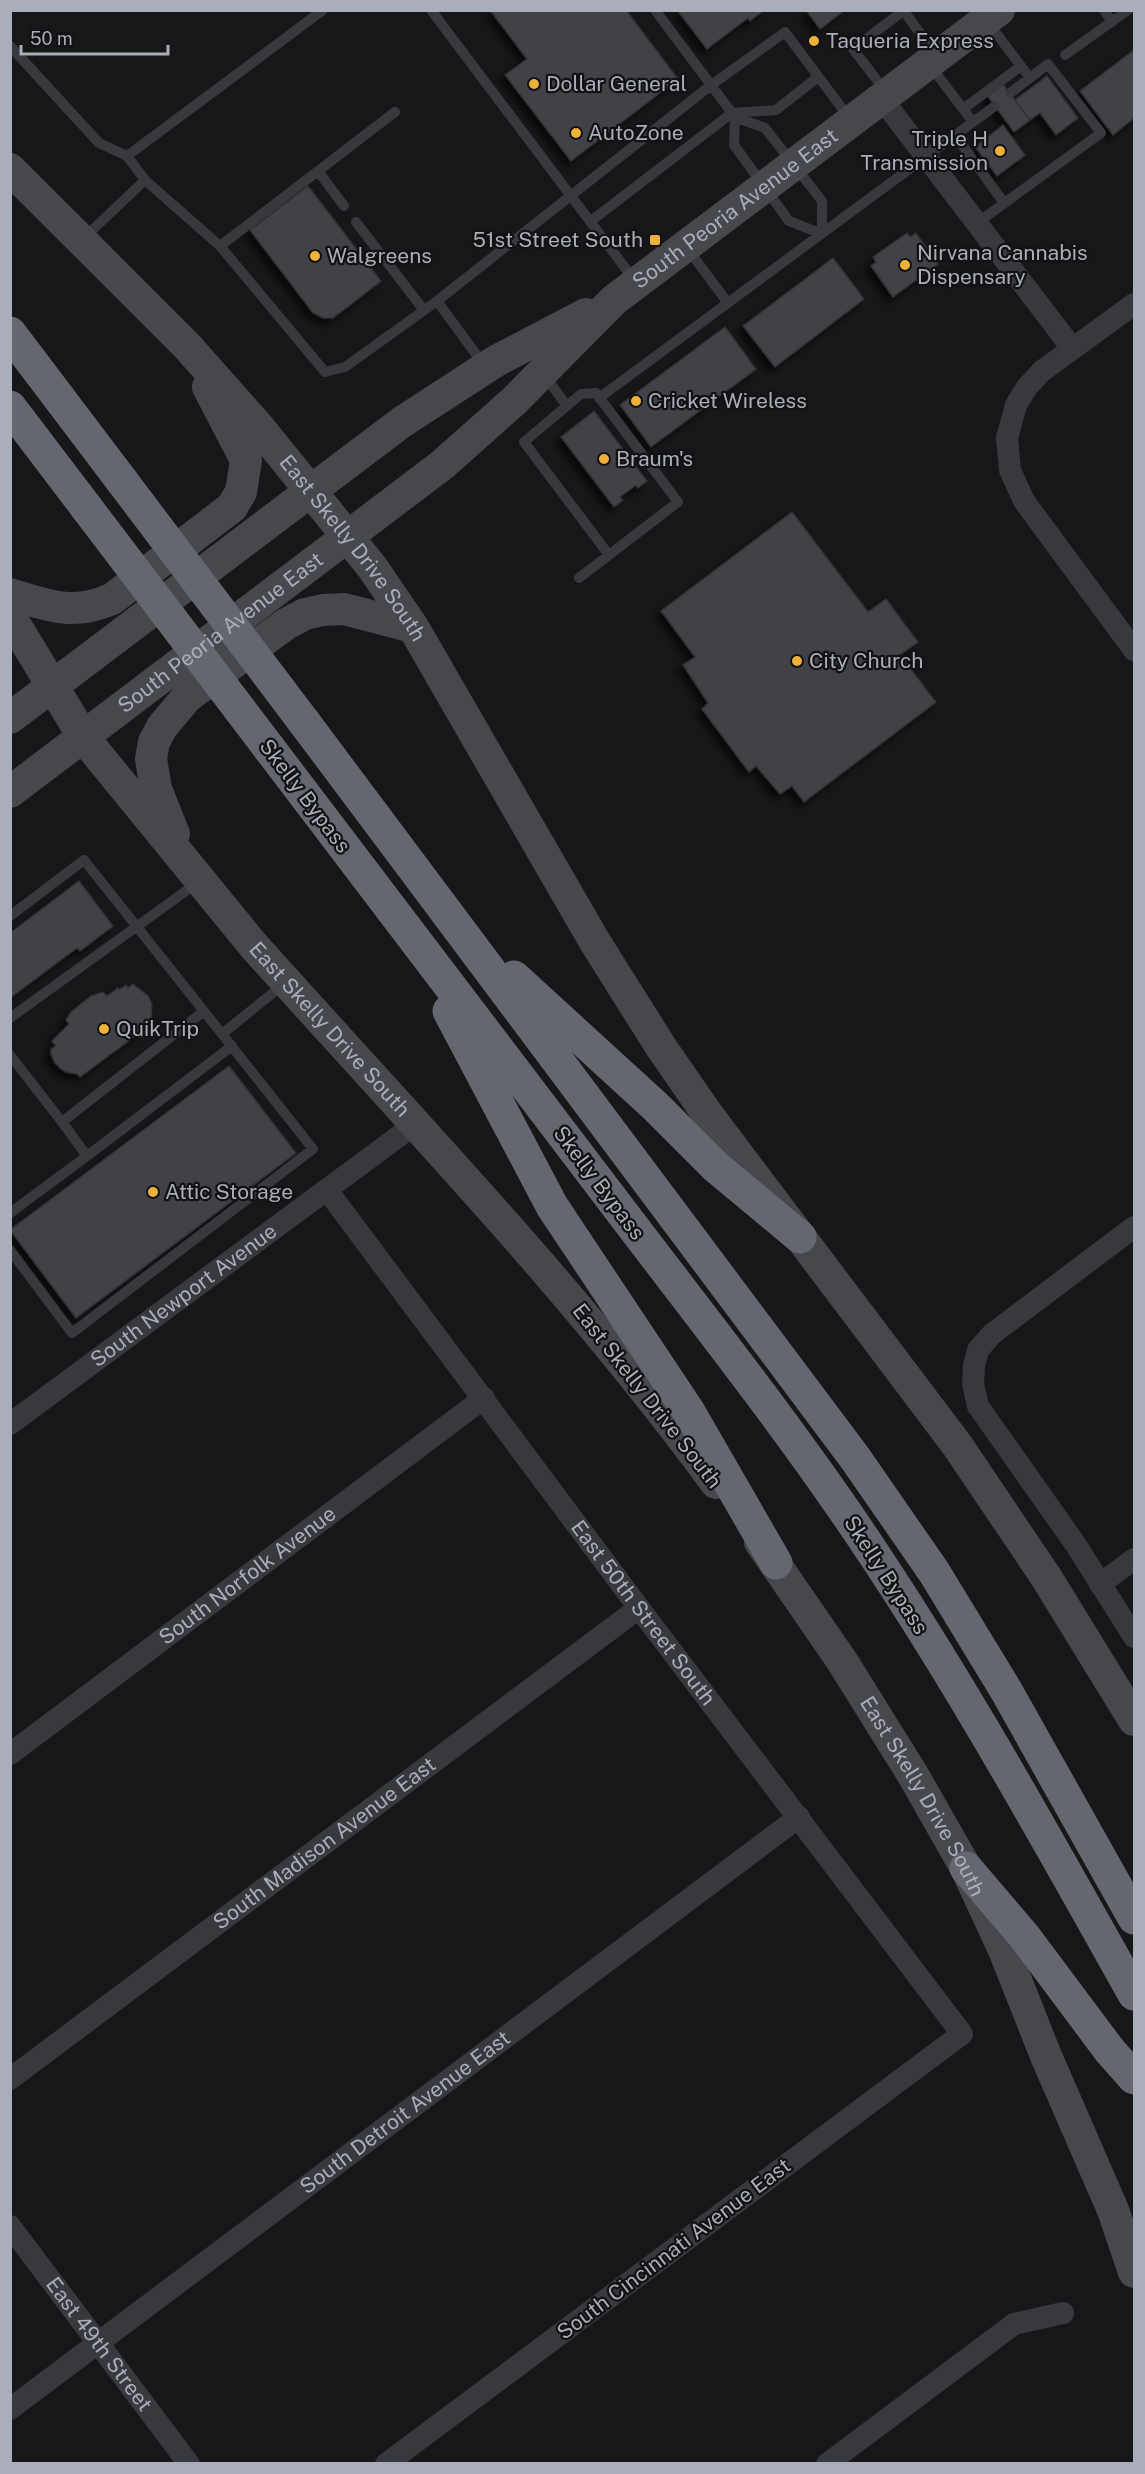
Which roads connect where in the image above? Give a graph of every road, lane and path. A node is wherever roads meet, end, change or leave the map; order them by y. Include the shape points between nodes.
1 (323, 10) edge
2 (431, 10) edge
3 (655, 10) edge
4 (1104, 10) edge
5 (1128, 10) edge
6 (903, 11) edge
7 (995, 13) edge
8 (1112, 22) junction
9 (10, 46) edge
10 (1065, 55) dead end
11 (933, 61) junction
12 (1021, 66) junction
13 (818, 77) junction
14 (1030, 78) junction
15 (710, 86) junction
16 (1010, 93) dead end
17 (885, 97) junction
18 (995, 106) dead end
19 (963, 109) junction
20 (395, 112) dead end
21 (733, 115) junction
22 (852, 122) junction
23 (972, 122) junction
24 (955, 135) junction
25 (127, 156) junction
26 (926, 156) junction
27 (794, 165) junction
28 (10, 169) edge
29 (318, 171) junction
30 (145, 180) junction
31 (764, 186) junction
32 (572, 197) junction
33 (1004, 203) junction
34 (344, 206) dead end
35 (591, 221) junction
36 (356, 222) dead end
37 (976, 223) junction
38 (822, 234) junction
39 (82, 241) junction
40 (220, 246) junction
41 (685, 246) junction
42 (625, 291) junction
43 (436, 301) junction
44 (728, 303) junction
45 (1134, 304) edge
46 (423, 309) junction
47 (10, 333) edge
48 (187, 346) junction
49 (1072, 348) junction
50 (486, 368) junction
51 (542, 372) junction
52 (599, 398) junction
53 (567, 406) junction
54 (10, 407) edge
55 (312, 491) junction
56 (349, 537) junction
57 (609, 555) junction
58 (579, 578) dead end
59 (10, 594) edge
60 (10, 616) edge
61 (413, 627) junction
62 (1134, 650) edge
63 (51, 686) junction
64 (10, 718) edge
65 (84, 738) junction
66 (10, 792) edge
67 (192, 870) junction
68 (10, 916) edge
69 (403, 925) junction
70 (457, 925) junction
71 (136, 926) junction
72 (287, 982) junction
73 (204, 1011) junction
74 (10, 1018) edge
75 (222, 1034) junction
76 (232, 1046) junction
77 (10, 1055) edge
78 (62, 1122) junction
79 (414, 1125) junction
80 (87, 1156) junction
81 (327, 1190) junction
82 (10, 1214) edge
83 (1134, 1227) edge
84 (800, 1237) junction
85 (10, 1250) edge
86 (484, 1398) junction
87 (10, 1424) edge
88 (1134, 1559) edge
89 (776, 1563) junction
90 (1100, 1584) junction
91 (639, 1608) junction
92 (1134, 1637) edge
93 (1134, 1720) edge
94 (10, 1754) edge
95 (799, 1817) junction
96 (966, 1868) junction
97 (1134, 1918) edge
98 (1134, 1994) edge
99 (962, 2034) joint
100 (1134, 2078) edge
101 (10, 2079) edge
102 (10, 2226) edge
103 (1134, 2272) edge
104 (1063, 2313) dead end
105 (98, 2344) junction
106 (10, 2409) edge
107 (189, 2463) edge
108 (386, 2463) edge
109 (827, 2463) edge

1 - 25 lane
2 - 32 lane
3 - 15 lane
4 - 8 lane
5 - 8 lane
6 - 11 lane
6 - 17 lane via 853,49
7 - 11 main road, South Peoria Avenue East
7 - 12 lane
8 - 10 lane
9 - 25 lane via 99,143
11 - 17 main road, South Peoria Avenue East
11 - 19 lane
12 - 14 lane
12 - 19 lane
13 - 15 lane via 785,32
13 - 21 lane via 776,110
13 - 22 lane
14 - 16 lane
14 - 33 lane via 1048,64 1101,133
15 - 21 lane
15 - 32 lane
17 - 22 main road, South Peoria Avenue East
17 - 26 street
18 - 23 lane
19 - 23 lane
20 - 29 lane
21 - 27 lane via 765,128
21 - 31 lane via 734,145
21 - 35 lane
22 - 27 main road, South Peoria Avenue East
23 - 24 lane
24 - 26 lane
24 - 33 lane
25 - 30 lane
26 - 37 street
26 - 38 lane
27 - 31 main road, South Peoria Avenue East
27 - 38 lane via 822,201
28 - 39 main road, East Skelly Drive South
29 - 34 lane
29 - 40 lane
30 - 39 lane
30 - 40 lane
31 - 38 lane via 789,221
31 - 41 main road, South Peoria Avenue East
32 - 35 lane
32 - 43 lane
33 - 37 lane
35 - 42 lane
36 - 46 lane
37 - 49 street
38 - 44 lane
39 - 48 main road, East Skelly Drive South
40 - 46 lane via 325,372 345,367
41 - 42 main road, South Peoria Avenue East
41 - 44 lane
42 - 50 main road, South Peoria Avenue East
42 - 51 main road, South Peoria Avenue East
43 - 46 lane
43 - 50 lane
44 - 52 lane
45 - 49 street
47 - 70 highway, Skelly Bypass, bridge
48 - 55 main road, East Skelly Drive South
48 - 59 main road via 246,460 241,492 232,507 112,598 93,607 58,609
49 - 62 street via 1042,371 1016,405 1007,438 1010,470 1024,501
50 - 55 main road, South Peoria Avenue East via 402,422
51 - 53 lane
51 - 56 main road, South Peoria Avenue East via 442,465
52 - 53 lane via 596,393 581,394
52 - 57 lane via 678,502
53 - 57 lane via 524,442
54 - 69 highway, Skelly Bypass, bridge
55 - 56 main road, East Skelly Drive South
55 - 63 main road, South Peoria Avenue East
56 - 61 main road, East Skelly Drive South
56 - 65 main road, South Peoria Avenue East
57 - 58 lane
60 - 63 main road, East Skelly Drive South
61 - 67 main road via 344,609 305,614 286,624 173,712 154,742 151,766 156,789
61 - 84 main road, East Skelly Drive South via 661,1047
63 - 64 main road, South Peoria Avenue East
63 - 65 main road, East Skelly Drive South
65 - 66 main road, South Peoria Avenue East
65 - 67 main road, East Skelly Drive South
67 - 71 lane
67 - 72 main road, East Skelly Drive South
68 - 71 lane via 84,860
69 - 89 highway via 552,1206 689,1412
69 - 98 highway, Skelly Bypass via 843,1509 976,1716
70 - 84 highway via 716,1167
70 - 97 highway, Skelly Bypass via 848,1448 927,1563 1007,1692
71 - 73 lane
71 - 74 lane
72 - 75 lane
72 - 79 main road, East Skelly Drive South
73 - 75 lane
73 - 78 lane
75 - 76 lane
76 - 80 lane
76 - 85 lane via 313,1149 72,1334
77 - 78 lane
78 - 80 lane
79 - 81 street, South Newport Avenue
79 - 89 main road, East Skelly Drive South via 592,1323
80 - 82 lane
81 - 86 street, East 50th Street South
81 - 87 street, South Newport Avenue
83 - 90 street via 992,1335 978,1350 974,1366 978,1406
84 - 93 main road, East Skelly Drive South via 957,1445 1046,1577
86 - 91 street, East 50th Street South
86 - 94 street, South Norfolk Avenue
88 - 90 street
89 - 96 main road, East Skelly Drive South via 842,1661
90 - 92 street
91 - 95 street, East 50th Street South
91 - 101 street, South Madison Avenue East
95 - 99 street, East 50th Street South
95 - 105 street, South Detroit Avenue East
96 - 100 highway
96 - 103 main road, East Skelly Drive South via 1113,2210
99 - 108 street, South Cincinnati Avenue East
102 - 105 street, East 49th Street
104 - 109 street via 1014,2324
105 - 106 street, South Detroit Avenue East
105 - 107 street, East 49th Street

